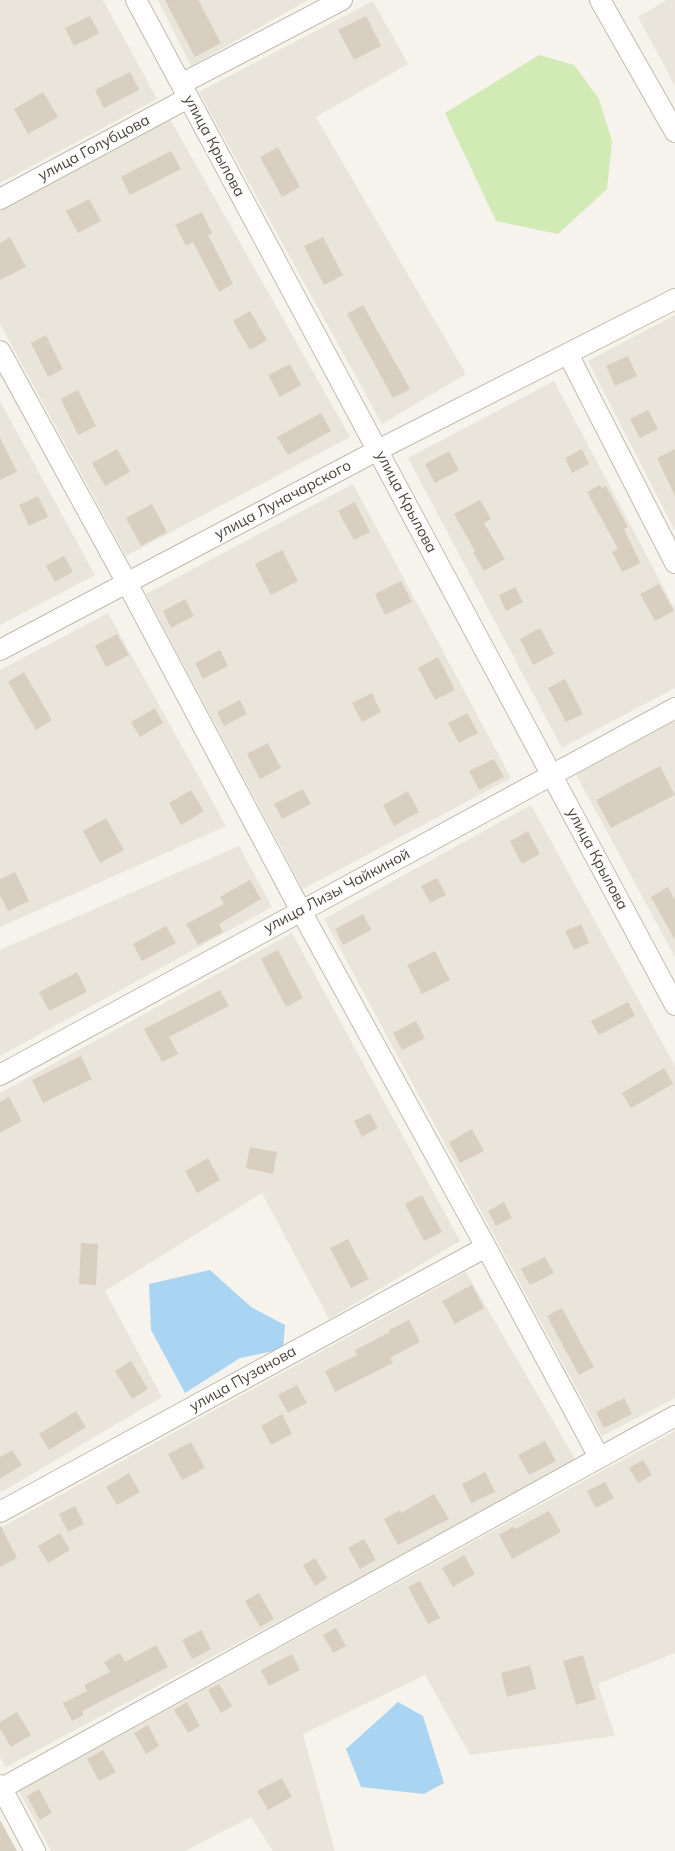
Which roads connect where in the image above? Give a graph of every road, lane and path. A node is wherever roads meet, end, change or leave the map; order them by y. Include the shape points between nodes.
1 (136, 0) edge
2 (342, 0) edge
3 (600, 0) edge
4 (184, 91) junction
5 (675, 132) edge
6 (0, 199) edge
7 (675, 299) edge
8 (0, 351) edge
9 (568, 354) junction
10 (378, 450) junction
11 (675, 563) edge
12 (127, 583) junction
13 (0, 650) edge
14 (675, 708) edge
15 (552, 775) junction
16 (301, 911) junction
17 (675, 1005) edge
18 (0, 1074) edge
19 (486, 1247) junction
20 (675, 1416) edge
21 (599, 1457) junction
22 (0, 1512) edge
23 (1, 1786) edge
24 (35, 1851) edge

1 - 4 street, улица Крылова
2 - 4 street, улица Голубцова
3 - 5 street
4 - 6 street, улица Голубцова
4 - 10 street, улица Крылова
7 - 9 street, улица Луначарского
8 - 12 street
9 - 10 street, улица Луначарского
9 - 11 street
10 - 12 street, улица Луначарского
10 - 15 street, улица Крылова
12 - 13 street, улица Луначарского
12 - 16 street
14 - 15 street, улица Лизы Чайкиной
15 - 16 street, улица Лизы Чайкиной
15 - 17 street, улица Крылова
16 - 18 street, улица Лизы Чайкиной
16 - 19 street
19 - 21 street
19 - 22 street, улица Пузанова
20 - 21 street
21 - 23 street
23 - 24 street

